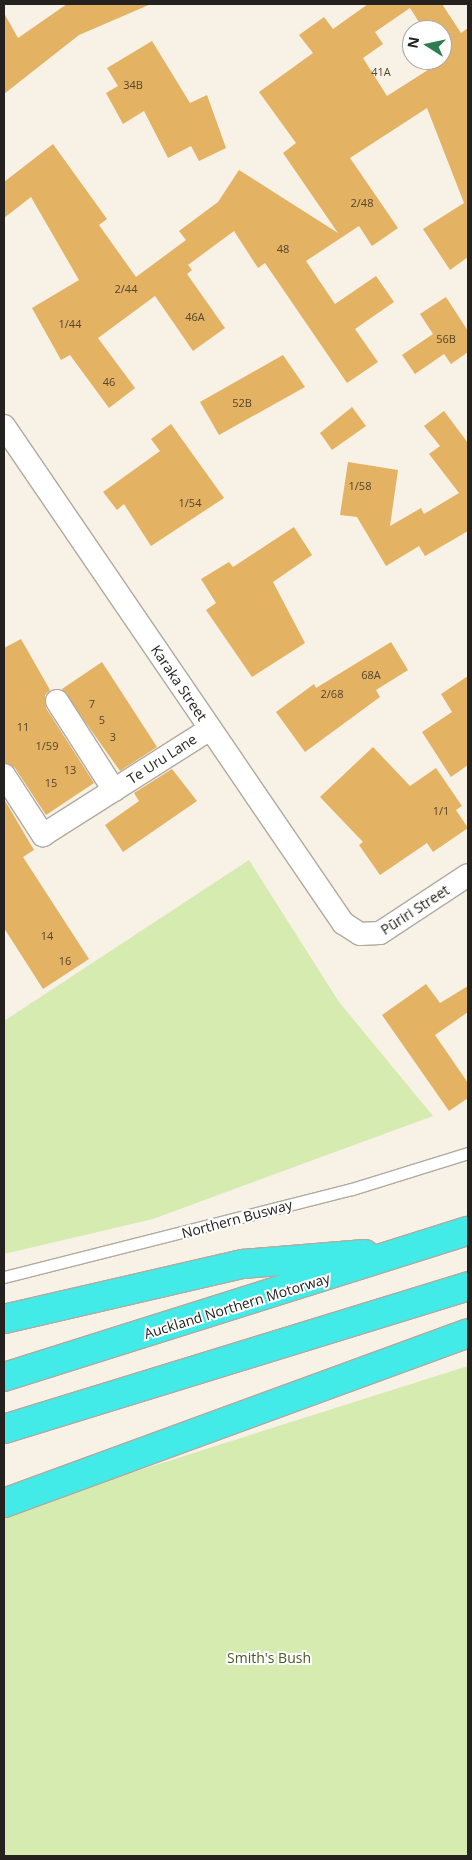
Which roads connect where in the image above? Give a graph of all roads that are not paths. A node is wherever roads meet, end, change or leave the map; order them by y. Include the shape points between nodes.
1 (4, 426) edge
2 (57, 701) dead end
3 (210, 728) junction
4 (4, 774) edge
5 (114, 790) junction
6 (468, 875) edge
7 (360, 934) joint
8 (468, 1153) edge
9 (468, 1231) edge
10 (413, 1250) junction
11 (4, 1277) edge
12 (468, 1286) edge
13 (4, 1319) edge
14 (468, 1333) edge
15 (4, 1377) edge
16 (4, 1429) edge
17 (4, 1503) edge

1 - 3 street, Karaka Street
2 - 5 street, Te Uru Lane
3 - 5 street, Te Uru Lane
3 - 7 street, Karaka Street via 323,897 343,923
4 - 5 street, Te Uru Lane via 44,835
6 - 7 street, Pūriri Street via 387,930
8 - 11 lane, Northern Busway via 352,1189
9 - 10 highway, Auckland Northern Motorway
10 - 13 highway via 243,1264
10 - 15 highway, Auckland Northern Motorway
12 - 16 highway
14 - 17 highway

